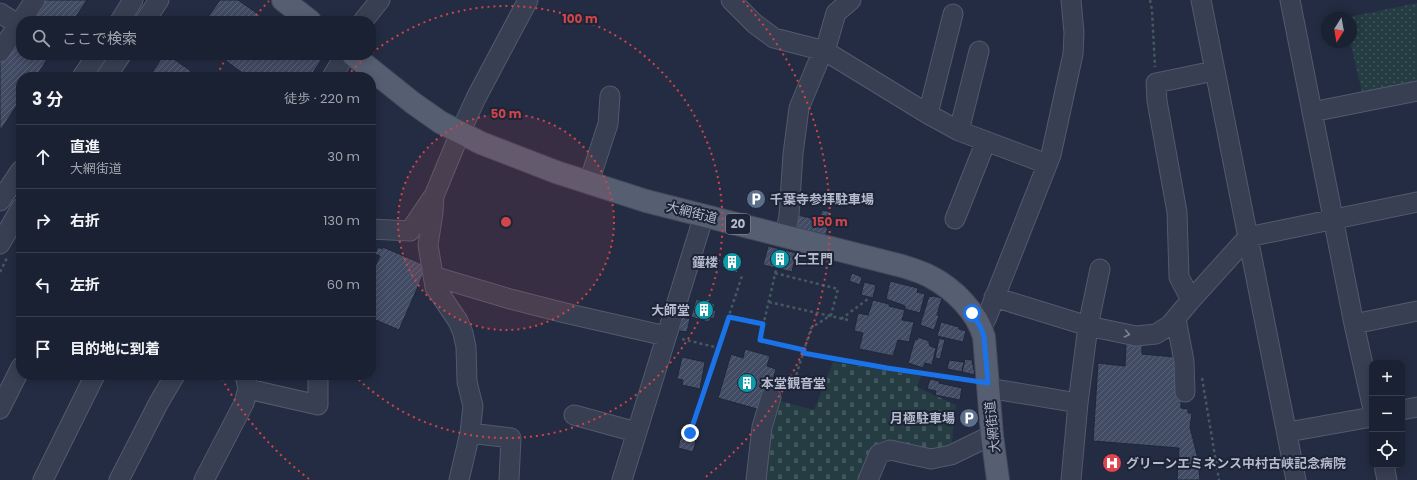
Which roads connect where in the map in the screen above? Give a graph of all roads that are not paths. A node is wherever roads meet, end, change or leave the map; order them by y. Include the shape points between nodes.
1 (35, 0) edge
2 (133, 0) edge
3 (159, 0) edge
4 (380, 0) edge
5 (528, 0) edge
6 (731, 0) edge
7 (851, 0) edge
8 (1071, 0) edge
9 (1201, 0) edge
10 (1290, 0) edge
11 (0, 13) edge
12 (953, 14) dead end
13 (24, 16) edge
14 (123, 16) edge
15 (148, 16) edge
16 (367, 16) edge
17 (16, 20) edge
18 (16, 28) edge
19 (979, 51) dead end
20 (0, 52) edge
21 (825, 52) junction
22 (94, 60) edge
23 (118, 60) edge
24 (342, 60) edge
25 (360, 60) edge
26 (1214, 71) junction
27 (85, 72) edge
28 (109, 72) edge
29 (335, 72) edge
30 (375, 72) edge
31 (376, 73) edge
32 (1417, 91) edge
33 (613, 95) dead end
34 (1312, 112) junction
35 (928, 114) junction
36 (959, 131) junction
37 (460, 133) junction
38 (986, 141) junction
39 (1047, 164) junction
40 (16, 177) edge
41 (589, 182) junction
42 (434, 196) junction
43 (0, 201) edge
44 (1417, 202) edge
45 (704, 215) junction
46 (955, 219) dead end
47 (1334, 219) junction
48 (16, 221) edge
49 (376, 229) edge
50 (1248, 236) junction
51 (783, 243) junction
52 (0, 244) edge
53 (1100, 269) dead end
54 (433, 276) junction
55 (994, 297) junction
56 (1183, 309) junction
57 (1417, 311) edge
58 (1354, 324) junction
59 (1088, 326) junction
60 (981, 328) junction
61 (666, 336) junction
62 (16, 377) edge
63 (93, 380) edge
64 (172, 380) edge
65 (318, 380) edge
66 (247, 382) edge
67 (988, 386) junction
68 (1186, 392) dead end
69 (1370, 396) edge
70 (771, 397) dead end
71 (1078, 403) junction
72 (1417, 407) edge
73 (0, 409) edge
74 (1405, 409) edge
75 (574, 415) dead end
76 (1369, 418) edge
77 (636, 432) junction
78 (1288, 432) junction
79 (470, 433) junction
80 (992, 435) junction
81 (1385, 468) edge
82 (43, 480) edge
83 (118, 480) edge
84 (204, 480) edge
85 (459, 480) edge
86 (508, 480) edge
87 (623, 480) edge
88 (756, 480) edge
89 (868, 480) edge
90 (998, 480) edge
91 (1071, 480) edge
92 (1296, 480) edge
93 (1387, 480) edge

1 - 13 street
2 - 14 street
3 - 15 street
4 - 16 street
5 - 37 street
6 - 21 street via 755,24 774,38
7 - 21 street via 836,13
8 - 39 street via 1073,54
9 - 26 street
10 - 34 street
11 - 17 street
12 - 35 street
18 - 20 street
19 - 36 street
21 - 35 street
21 - 51 street via 819,60 799,108 789,215
22 - 27 street
23 - 28 street
24 - 29 street
25 - 30 main road, 大網街道 / 20
26 - 50 street
26 - 56 street via 1156,83 1177,212 1179,277
31 - 37 main road, 大網街道 / 20 via 413,103
32 - 34 street
33 - 41 street via 608,124
34 - 47 street
35 - 36 street
36 - 38 street
37 - 41 main road, 大網街道 / 20 via 556,172
37 - 42 street
38 - 39 street
38 - 46 street
39 - 55 street
40 - 43 street
41 - 45 main road, 大網街道 / 20 via 646,201
42 - 49 street via 410,231
42 - 54 street via 428,245
44 - 47 street
45 - 51 main road, 大網街道 / 20
45 - 61 street
47 - 50 street
47 - 58 street
48 - 52 street
50 - 56 street
50 - 78 street
51 - 60 main road, 大網街道 / 20 via 902,266 931,277 942,283 964,303
53 - 59 street
54 - 61 street via 510,299
54 - 79 street via 435,287 463,333 466,347 466,382 473,406
55 - 59 street
55 - 60 street
59 -> 56 street via 1148,336 1163,331
56 - 68 street
57 - 58 street
58 - 69 street
59 - 71 street
60 - 67 main road, 大網街道 / 20 via 985,341
61 - 77 street
62 - 73 street
63 - 82 street
64 - 83 street
65 - 66 street via 318,405
66 - 84 street via 244,403
67 - 71 street
67 - 80 main road, 大網街道 / 20
70 - 88 street via 762,427
71 - 91 street
72 - 74 street
75 - 77 street
76 - 78 street
77 - 87 street
78 - 92 street
79 - 85 street
79 - 86 street via 510,438
80 - 89 street via 951,455 931,459 890,450 880,454
80 - 90 main road, 大網街道 / 20
81 - 93 street

